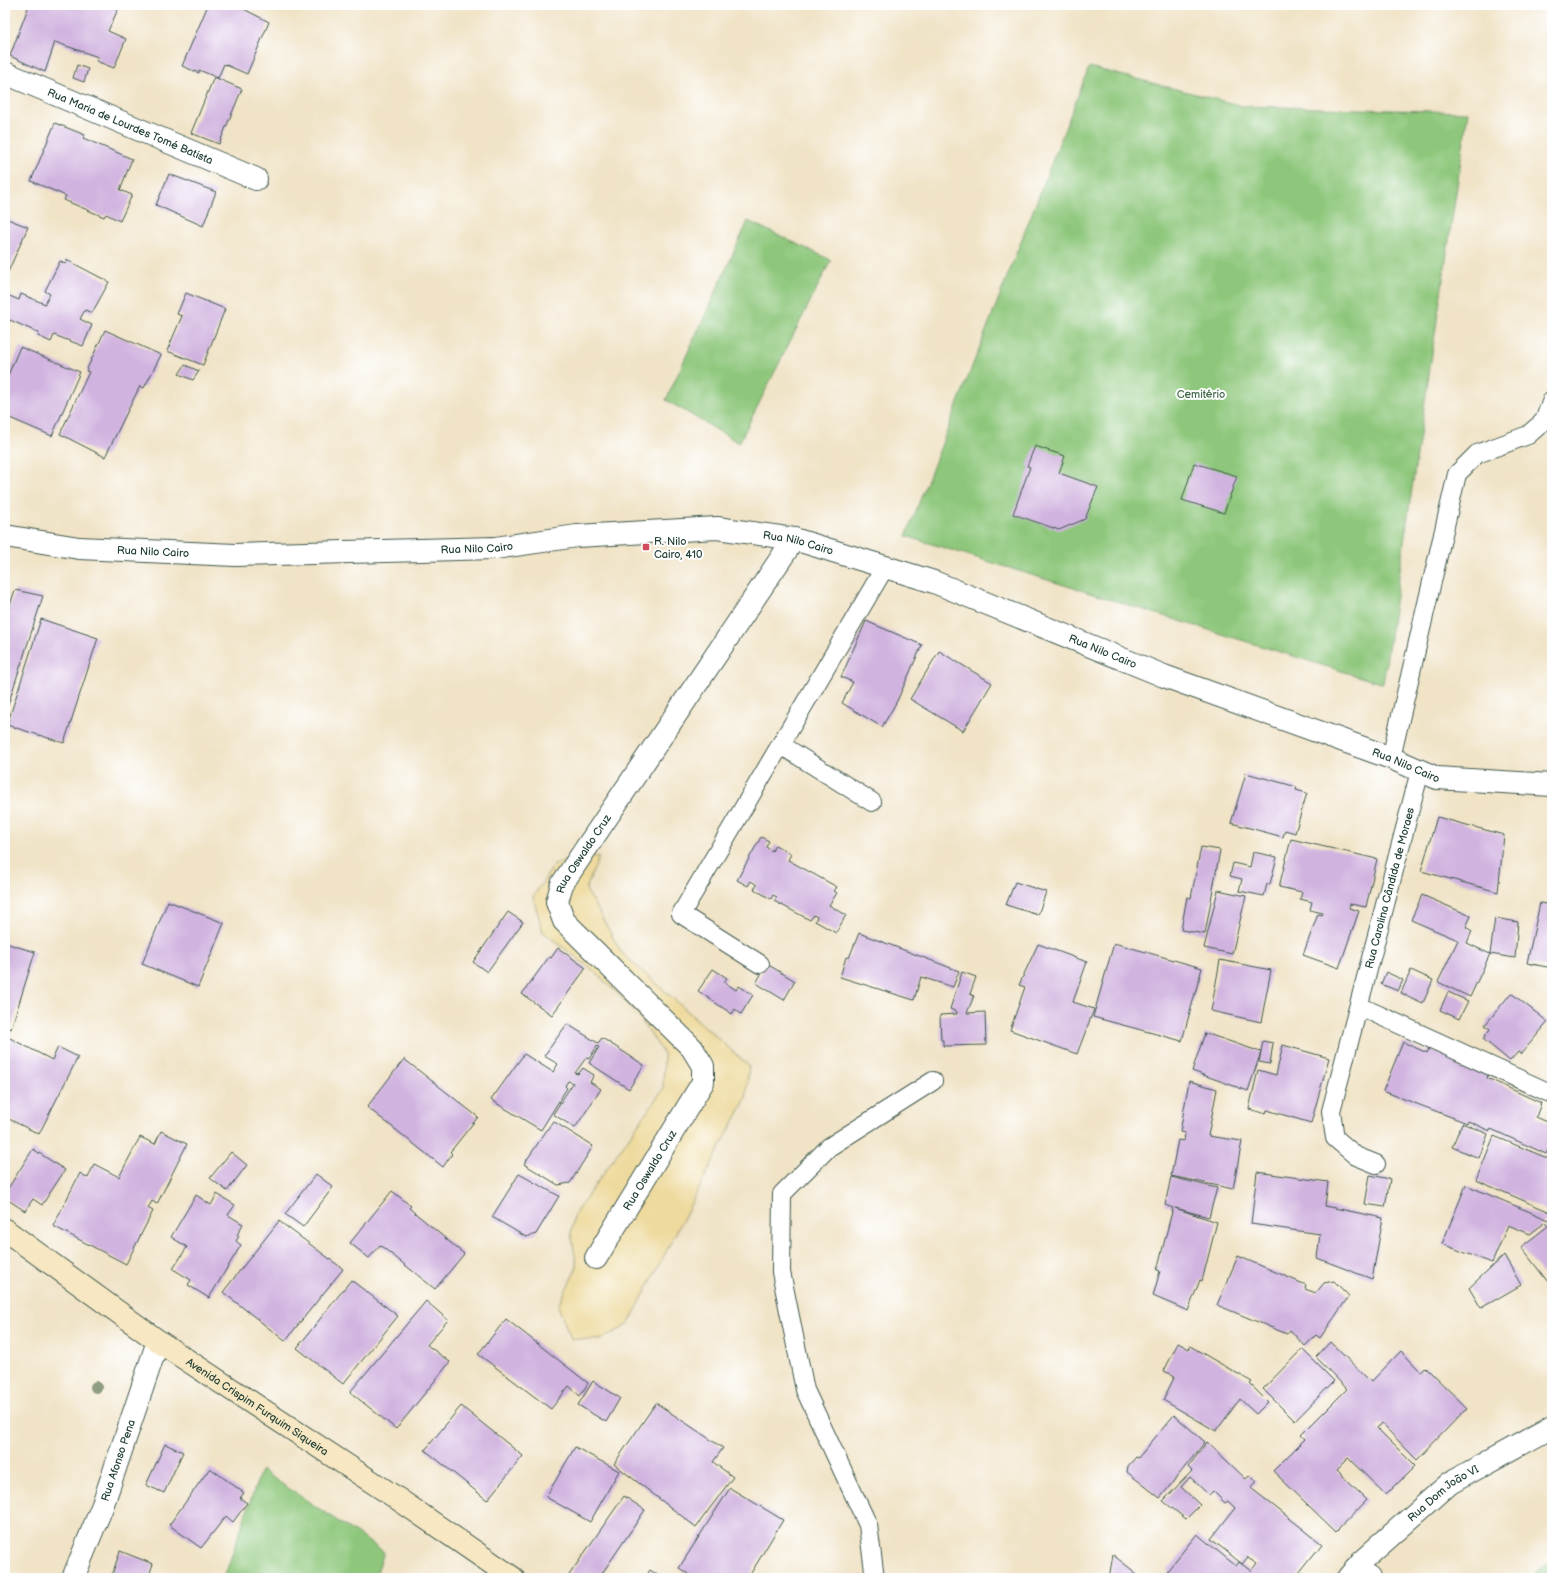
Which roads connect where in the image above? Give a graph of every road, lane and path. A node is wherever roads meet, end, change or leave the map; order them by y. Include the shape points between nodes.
1 (5, 73) edge
2 (256, 179) dead end
3 (1552, 400) edge
4 (5, 536) edge
5 (794, 539) junction
6 (885, 567) junction
7 (781, 744) junction
8 (1392, 758) junction
9 (1420, 770) junction
10 (1552, 786) edge
11 (872, 802) dead end
12 (760, 964) dead end
13 (1359, 1006) junction
14 (933, 1081) dead end
15 (1552, 1094) edge
16 (1376, 1164) dead end
17 (5, 1230) edge
18 (596, 1258) dead end
19 (158, 1341) junction
20 (1552, 1427) edge
21 (1357, 1575) edge
22 (73, 1578) edge
23 (513, 1578) edge
24 (875, 1578) edge

1 - 2 street, Rua Maria de Lourdes Tomé Batista
3 - 8 lane via 1544,421 1528,435 1477,454 1457,474
4 - 5 street, Rua Nilo Cairo via 79,548 235,555 495,548 577,536 717,528
5 - 6 street, Rua Nilo Cairo
5 - 18 street, Rua Oswaldo Cruz via 562,884 557,902 564,921 692,1048 703,1066 703,1082
6 - 7 lane
6 - 8 street, Rua Nilo Cairo via 934,582 1164,676
7 - 11 lane
7 - 12 lane via 681,914
8 - 9 street, Rua Nilo Cairo
9 - 10 street, Rua Nilo Cairo via 1437,778
9 - 13 lane, Rua Carolina Cândida de Moraes
13 - 15 lane
13 - 16 lane, Rua Carolina Cândida de Moraes via 1331,1112 1335,1138 1356,1156
14 - 24 lane via 829,1147 782,1194 781,1272 804,1390 868,1525
17 - 19 main road, Avenida Crispim Furquim Siqueira
19 - 22 street, Rua Afonso Pena via 102,1507
19 - 23 main road, Avenida Crispim Furquim Siqueira
20 - 21 street, Rua Dom João VI via 1450,1483

